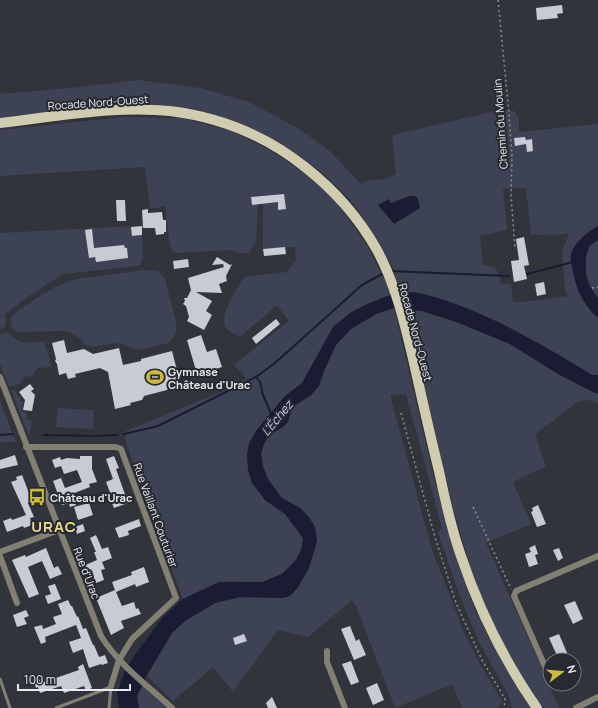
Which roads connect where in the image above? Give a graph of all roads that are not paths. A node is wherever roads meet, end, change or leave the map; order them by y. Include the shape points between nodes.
1 (0, 123) edge
2 (0, 377) edge
3 (26, 446) junction
4 (59, 530) junction
5 (0, 552) edge
6 (0, 556) edge
7 (598, 556) edge
8 (17, 603) dead end
9 (327, 651) dead end
10 (542, 660) edge
11 (121, 662) junction
12 (0, 679) edge
13 (111, 686) junction
14 (598, 696) edge
15 (10, 708) edge
16 (56, 708) edge
17 (109, 708) edge
18 (172, 708) edge
19 (345, 708) edge
20 (537, 708) edge
21 (576, 708) edge

1 - 20 main road, Rocade Nord-Ouest via 142,109 195,115 228,124 257,137 294,158 322,180 351,212 376,249 394,290 460,556 498,644
2 - 3 street, Rue d'Urac
3 - 4 street, Rue d'Urac
3 - 11 street, Rue Vaillant Couturier via 121,449 176,598 132,639
4 - 5 street
4 - 11 street, Rue d'Urac via 100,636
6 - 8 street
7 - 10 street via 516,591 514,596
9 - 19 street via 327,662
11 - 13 street
11 - 18 street, Rue d'Urac
12 - 15 lane
13 - 16 lane
13 - 17 lane
14 - 21 street

